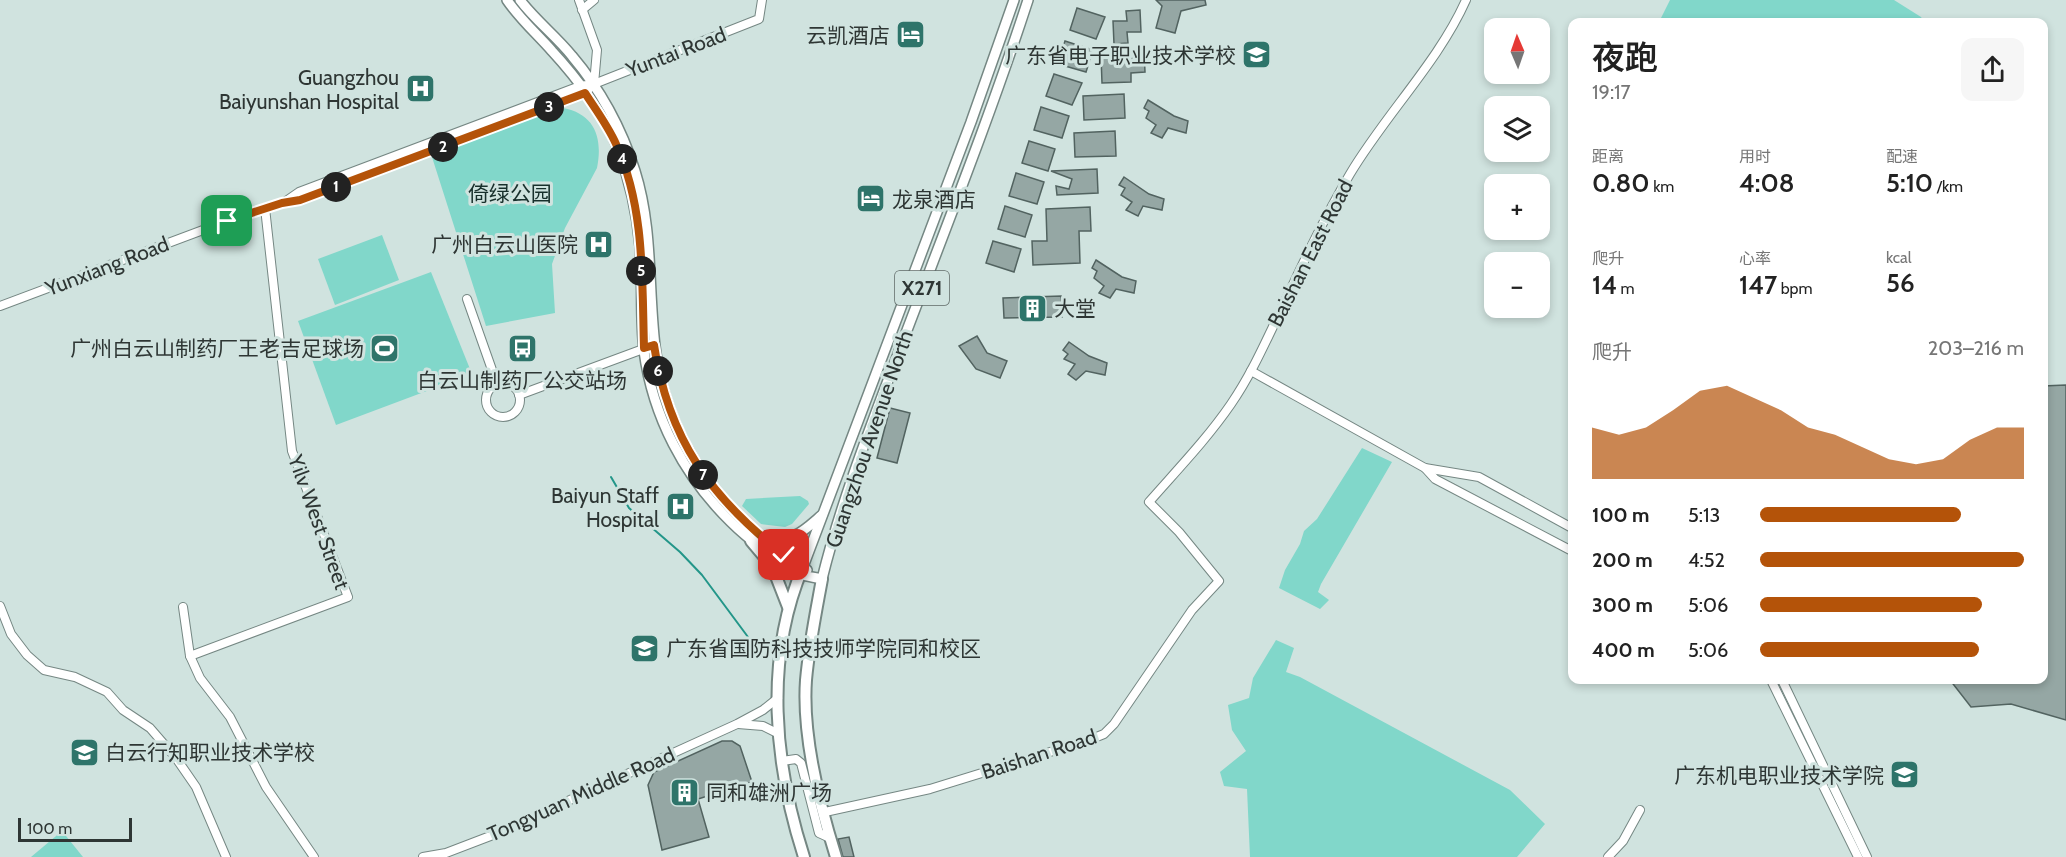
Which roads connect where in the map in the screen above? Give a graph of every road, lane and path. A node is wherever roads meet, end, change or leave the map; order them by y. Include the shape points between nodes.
1 (507, 0) edge
2 (520, 0) edge
3 (579, 0) edge
4 (594, 0) edge
5 (762, 0) edge
6 (1014, 0) edge
7 (1029, 0) edge
8 (1466, 0) edge
9 (582, 10) junction
10 (594, 84) junction
11 (583, 90) junction
12 (265, 208) junction
13 (467, 299) dead end
14 (0, 306) edge
15 (654, 345) junction
16 (644, 348) junction
17 (1251, 371) junction
18 (497, 384) junction
19 (519, 395) junction
20 (857, 426) junction
21 (870, 430) junction
22 (1425, 468) junction
23 (825, 512) junction
24 (1568, 526) edge
25 (756, 538) junction
26 (1568, 549) edge
27 (801, 570) junction
28 (822, 579) junction
29 (1219, 581) joint
30 (0, 606) edge
31 (183, 607) dead end
32 (788, 607) junction
33 (190, 656) junction
34 (1773, 684) edge
35 (1784, 684) edge
36 (778, 698) junction
37 (736, 724) junction
38 (779, 735) junction
39 (782, 761) junction
40 (1640, 810) dead end
41 (825, 812) junction
42 (830, 838) junction
43 (226, 857) edge
44 (314, 857) edge
45 (423, 857) edge
46 (804, 857) edge
47 (836, 857) edge
48 (1608, 857) edge
49 (1858, 857) edge
50 (1867, 857) edge

1 - 11 main road
2 - 10 main road
3 - 9 street
4 - 9 street
5 - 10 street, Yuntai Road via 759,20
6 - 20 main road, Guangzhou Avenue North / X271
7 - 21 main road, Guangzhou Avenue North / X271
8 - 17 street, Baishan East Road via 1446,38 1350,174
9 - 10 street via 597,50
10 - 11 street, Yuntai Road
10 - 15 main road via 622,137 641,194
11 - 12 street, Yunxiang Road via 299,192
11 - 16 main road via 616,145 631,191 640,248
12 - 14 street, Yunxiang Road
12 - 33 street, Yilv West Street via 292,451 348,597
13 - 18 street
15 - 16 street
15 - 25 main road via 665,399 689,454
16 - 19 street
16 - 25 main road via 652,391 677,453 699,488 723,515
17 - 22 street
17 - 29 street, Baishan East Road via 1213,428 1149,502
18 - 19 street via 512,386
18 - 19 street via 486,398 488,409 496,416 507,417 517,411
20 - 21 main road
20 - 23 main road, Guangzhou Avenue North / X271
21 - 28 main road, Guangzhou Avenue North / X271
22 - 24 street via 1479,477
22 - 26 street via 1435,478
23 - 25 main road via 795,537
23 - 27 main road, Guangzhou Avenue North / X271
25 - 27 main road
25 - 32 highway
27 - 28 main road
27 - 32 highway, Guangzhou Avenue North / X271
28 - 41 highway, Guangzhou Avenue North via 808,661 806,708 811,757
29 - 41 street, Baishan Road via 1192,610 1130,703 1104,734 930,789
30 - 43 street via 11,634 44,670 75,677 107,692 123,711 150,728 196,787
31 - 33 street
32 - 36 highway, Guangzhou Avenue North
33 - 44 street via 200,678 230,717 266,787
34 - 49 street
35 - 50 street
36 - 37 street, Tongyuan Middle Road
36 - 38 highway, Guangzhou Avenue North
37 - 38 street via 763,726
37 - 45 street, Tongyuan Middle Road via 467,846
38 - 39 highway, Guangzhou Avenue North
39 - 42 street via 796,759 801,763 819,833
39 - 46 highway, Guangzhou Avenue North
40 - 48 street via 1623,841
41 - 42 highway, Guangzhou Avenue North
42 - 47 highway, Guangzhou Avenue North

